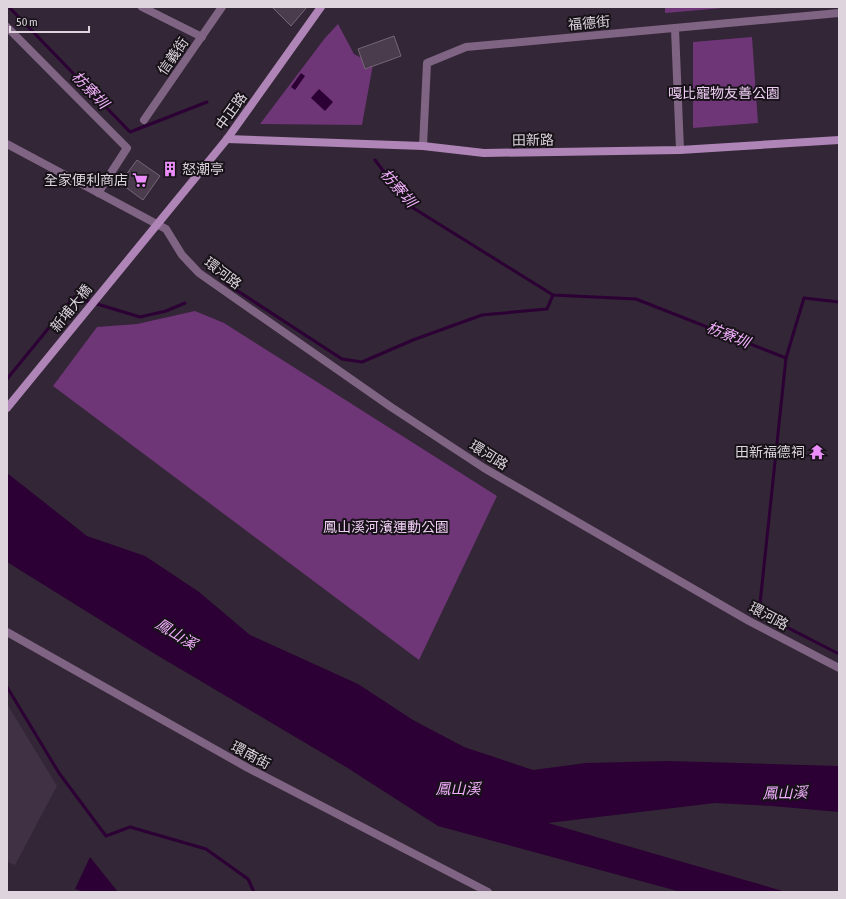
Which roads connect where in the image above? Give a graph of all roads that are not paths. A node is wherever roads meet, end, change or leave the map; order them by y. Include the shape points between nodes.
1 (142, 7) edge
2 (222, 7) edge
3 (321, 7) edge
4 (839, 13) edge
5 (7, 27) edge
6 (675, 29) junction
7 (202, 37) junction
8 (144, 120) dead end
9 (227, 139) junction
10 (839, 140) edge
11 (7, 144) edge
12 (423, 146) junction
13 (680, 150) junction
14 (98, 193) junction
15 (156, 225) junction
16 (7, 408) edge
17 (7, 632) edge
18 (839, 668) edge
19 (488, 892) edge

1 - 7 street
2 - 7 street, 信義街
3 - 9 main road, 中正路
4 - 6 street, 福德街
5 - 14 street via 127,148
6 - 12 street, 福德街 via 466,47 427,63
6 - 13 street
7 - 8 street, 信義街
9 - 12 main road, 田新路
9 - 15 main road, 中正路
10 - 13 main road, 田新路
11 - 14 street, 環河路
12 - 13 main road, 田新路 via 484,153
14 - 15 street, 環河路
15 - 16 main road, 新埔大橋
15 - 18 street, 環河路 via 166,229 182,255 199,273 397,412 484,468 625,550 749,621
17 - 19 street, 環南街 via 248,768

